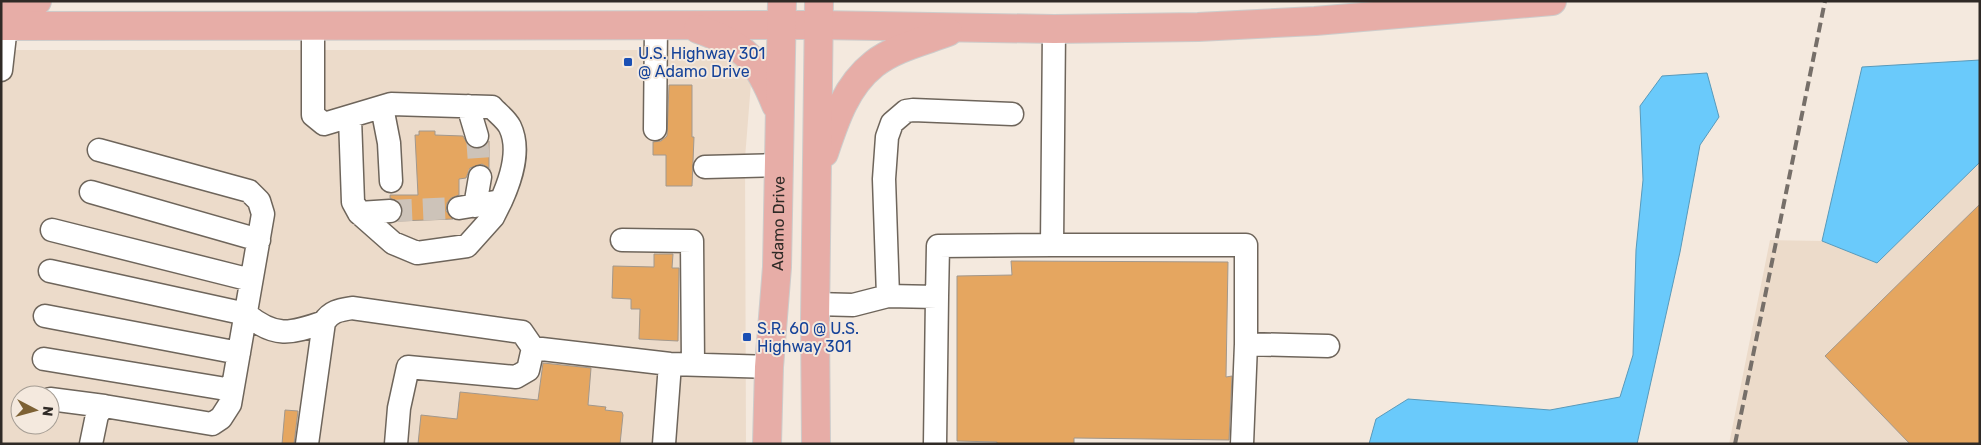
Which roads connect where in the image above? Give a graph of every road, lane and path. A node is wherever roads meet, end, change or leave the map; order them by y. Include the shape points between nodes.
1 (37, 1) edge
2 (1552, 1) edge
3 (782, 13) edge
4 (819, 13) edge
5 (3, 19) edge
6 (314, 25) junction
7 (656, 25) junction
8 (685, 25) junction
9 (961, 27) junction
10 (1054, 28) junction
11 (1, 70) edge
12 (468, 106) junction
13 (382, 107) junction
14 (779, 112) junction
15 (1012, 114) dead end
16 (350, 118) junction
17 (655, 129) dead end
18 (477, 136) tunnel mouth
19 (99, 150) dead end
20 (778, 165) junction
21 (705, 168) dead end
22 (817, 173) junction
23 (480, 177) tunnel mouth
24 (391, 181) dead end
25 (91, 192) dead end
26 (501, 202) junction
27 (390, 211) tunnel mouth
28 (359, 213) junction
29 (52, 230) dead end
30 (258, 240) junction
31 (622, 240) dead end
32 (1052, 245) junction
33 (50, 271) dead end
34 (251, 280) junction
35 (888, 296) junction
36 (937, 297) junction
37 (815, 304) junction
38 (246, 314) junction
39 (45, 316) dead end
40 (324, 322) junction
41 (1246, 344) junction
42 (1328, 346) dead end
43 (533, 348) junction
44 (239, 353) junction
45 (44, 359) dead end
46 (670, 364) junction
47 (693, 364) junction
48 (769, 367) junction
49 (232, 390) junction
50 (60, 400) edge
51 (104, 406) junction
52 (91, 444) edge
53 (307, 444) edge
54 (396, 444) edge
55 (664, 444) edge
56 (767, 444) edge
57 (816, 444) edge
58 (935, 444) edge
59 (1242, 444) edge

1 - 5 main road
2 - 10 main road via 1315,21 1198,27
3 - 4 main road
3 - 8 main road
3 - 14 main road, Adamo Drive
4 - 9 main road
4 - 22 main road
5 - 6 main road
5 - 11 lane
6 - 7 main road
6 - 16 lane via 313,115 324,124
7 - 8 main road
7 - 17 lane
8 - 14 main road via 715,35 750,57 767,82
9 - 10 main road
9 - 22 main road via 875,62 859,77 841,107
10 - 32 lane
12 - 13 lane via 391,104
12 - 18 lane
12 - 26 lane via 492,107 509,125 515,144 510,182
13 - 16 lane
13 - 24 lane via 389,143
14 - 20 main road, Adamo Drive
15 - 35 lane via 913,110 899,116 889,127 884,179
16 - 28 lane via 353,202
19 - 30 lane via 249,191 259,202 263,214
20 - 21 lane
20 - 48 main road, Adamo Drive via 777,267
22 - 37 main road
23 - 26 lane via 467,207
25 - 30 lane
26 - 28 lane via 493,217 467,246 417,253 393,243
27 - 28 lane
29 - 34 lane
30 - 34 lane
31 - 47 lane via 692,241
32 - 36 lane via 938,246
32 - 41 lane via 1246,245
33 - 38 lane
34 - 38 lane
35 - 36 lane
35 - 37 lane via 853,304
36 - 58 lane
37 - 57 main road
38 - 40 lane via 263,328 294,332
38 - 44 lane
39 - 44 lane
40 - 43 lane via 336,311 352,308 522,332
40 - 53 lane
41 - 42 lane
41 - 59 lane
43 - 46 lane
43 - 54 lane via 528,370 516,377 408,367 399,408
44 - 49 lane
45 - 49 lane
46 - 47 lane
46 - 55 lane
47 - 48 lane
48 - 56 main road, Adamo Drive
49 - 51 lane via 230,404 222,418 212,424
50 - 51 lane
51 - 52 lane via 97,415

